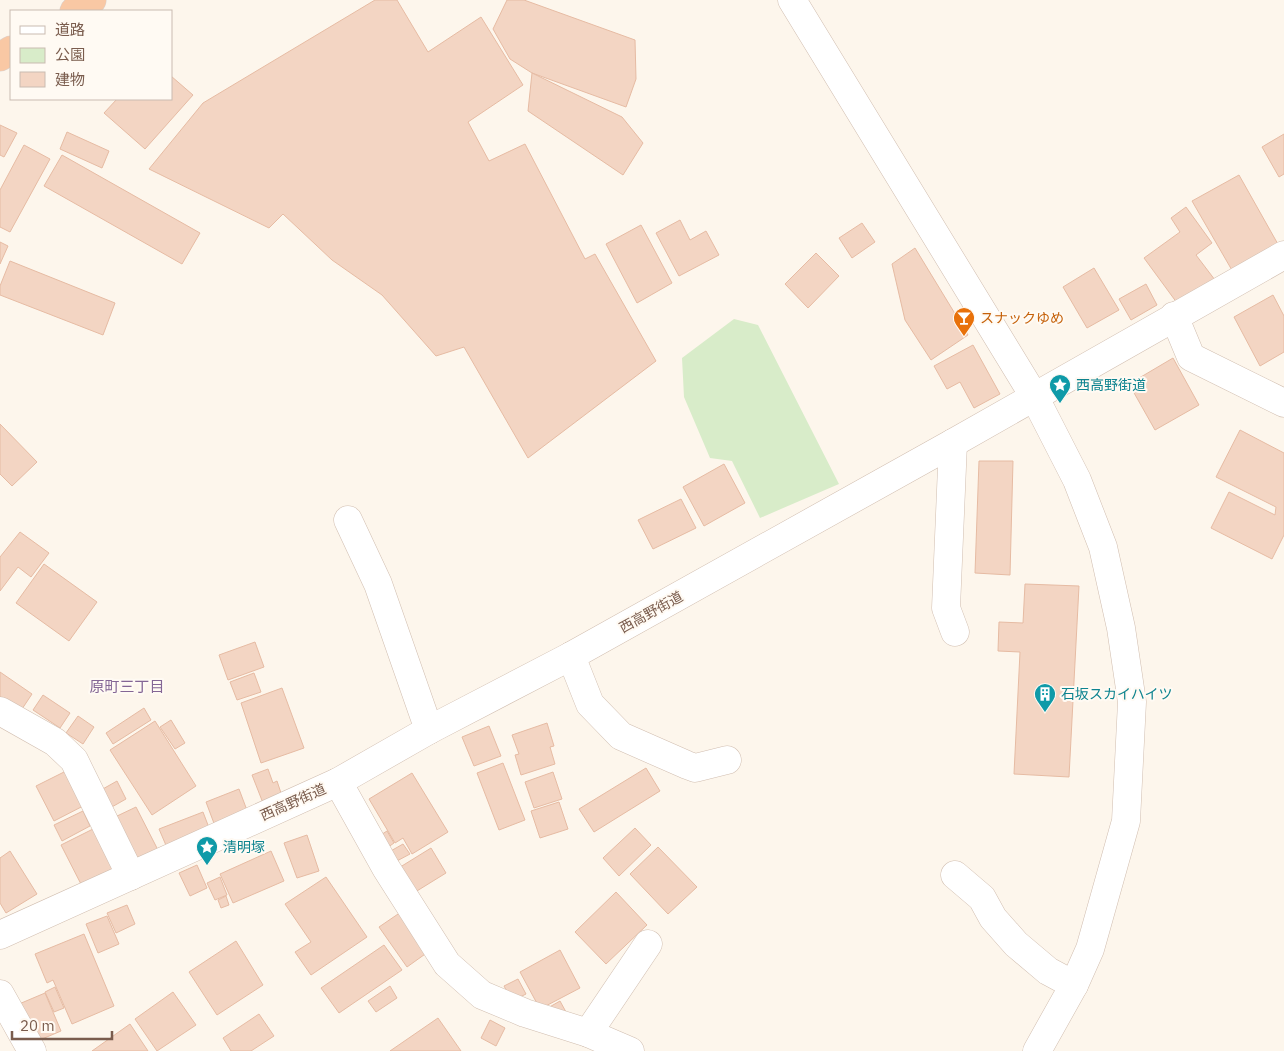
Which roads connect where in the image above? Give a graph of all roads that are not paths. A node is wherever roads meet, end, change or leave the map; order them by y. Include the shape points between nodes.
1 (92, 0) edge
2 (792, 0) edge
3 (76, 10) edge
4 (1284, 255) edge
5 (1174, 316) junction
6 (1034, 396) junction
7 (1284, 402) edge
8 (953, 442) junction
9 (348, 520) dead end
10 (954, 632) dead end
11 (571, 656) junction
12 (0, 711) edge
13 (429, 730) junction
14 (727, 760) dead end
15 (338, 782) junction
16 (955, 875) dead end
17 (131, 876) junction
18 (0, 935) edge
19 (648, 944) dead end
20 (1074, 985) junction
21 (0, 994) edge
22 (588, 1033) junction
23 (32, 1051) edge
24 (630, 1051) edge
25 (1037, 1051) edge

1 - 3 highway
2 - 6 street
4 - 5 street, 西高野街道
5 - 6 street, 西高野街道
5 - 7 street via 1191,357
6 - 8 street, 西高野街道
6 - 20 street via 1077,480 1102,547 1121,628 1132,702 1126,822 1090,949
8 - 10 street via 946,608
8 - 11 street, 西高野街道
9 - 13 street via 378,584
11 - 13 street, 西高野街道
11 - 14 street via 590,704 621,736 695,768
12 - 17 street via 55,742 74,760
13 - 15 street, 西高野街道
15 - 17 street, 西高野街道
15 - 22 street via 386,868 447,964 482,995
16 - 20 street via 982,898 993,918 1016,944 1048,971
17 - 18 street, 西高野街道
19 - 22 street
20 - 25 street
21 - 23 street
22 - 24 street

